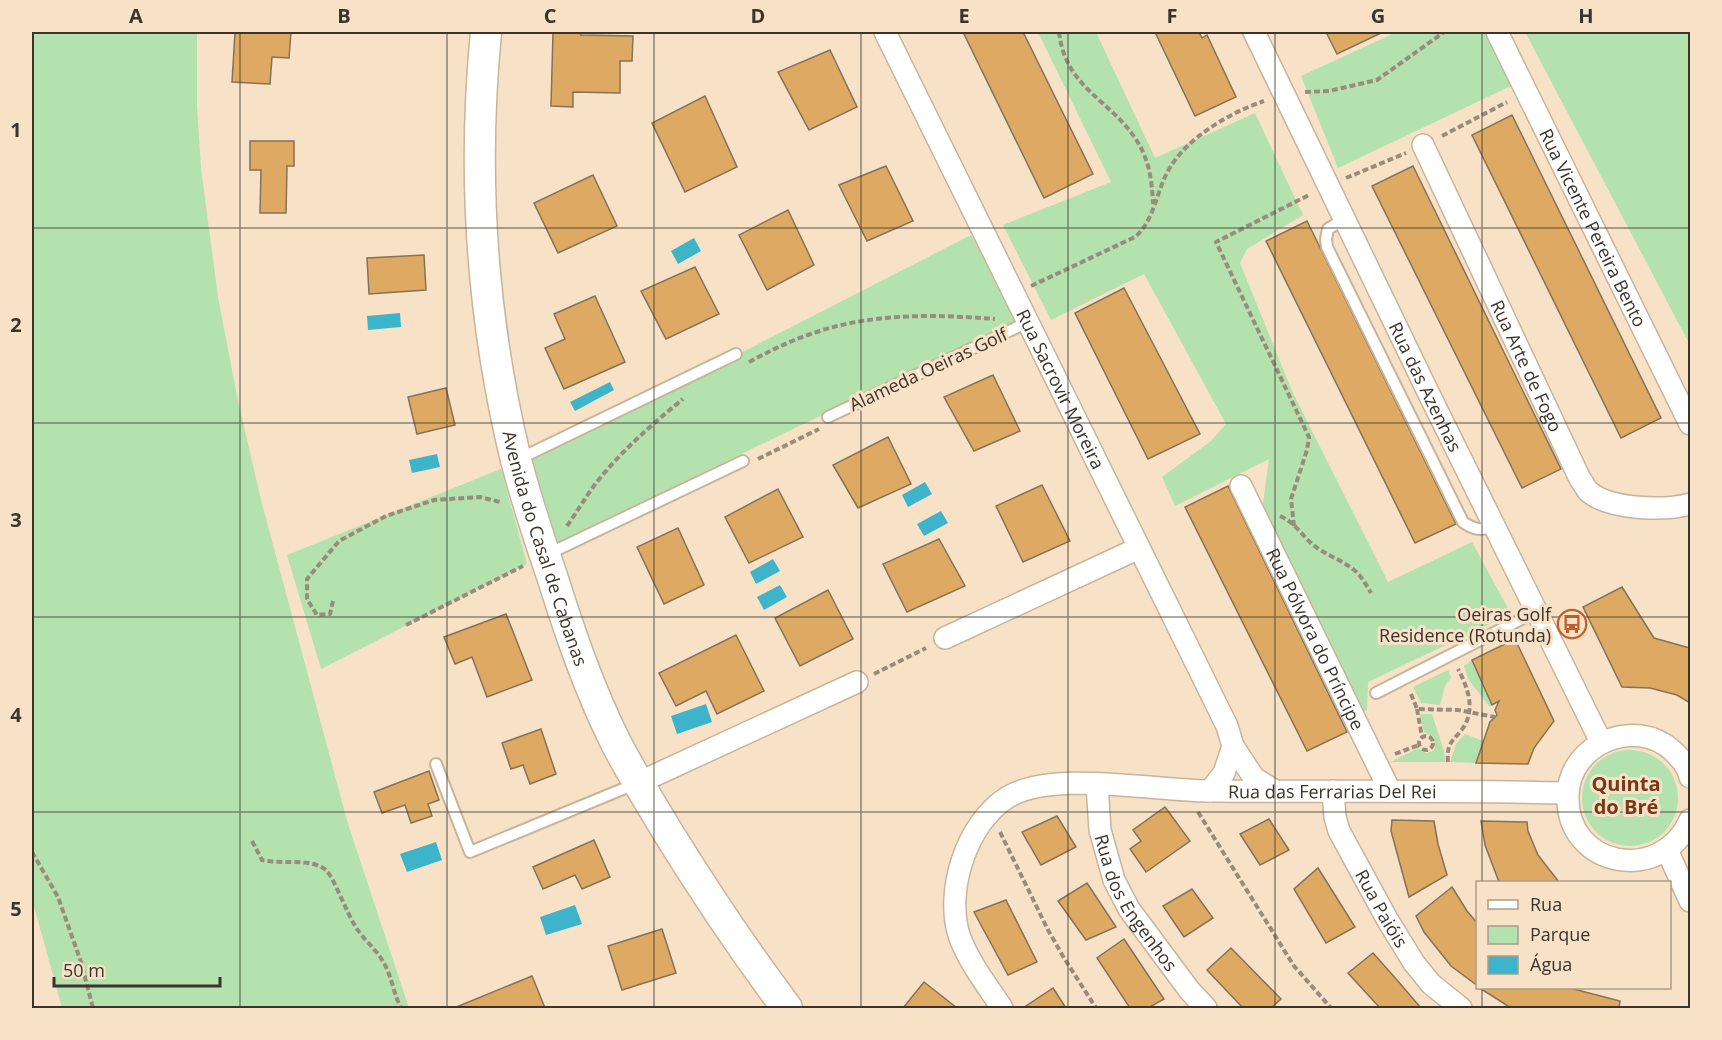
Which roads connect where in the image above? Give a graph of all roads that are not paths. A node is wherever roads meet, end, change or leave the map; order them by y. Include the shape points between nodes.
1 (486, 32) edge
2 (885, 32) edge
3 (1254, 32) edge
4 (1497, 32) edge
5 (1423, 146) dead end
6 (1028, 322) junction
7 (736, 354) dead end
8 (828, 417) road end
9 (1690, 424) edge
10 (516, 461) junction
11 (743, 461) road end
12 (1241, 486) dead end
13 (1690, 504) edge
14 (1140, 548) junction
15 (545, 556) junction
16 (1537, 611) junction
17 (945, 638) dead end
18 (857, 682) dead end
19 (1376, 693) dead end
20 (1601, 742) junction
21 (1233, 747) junction
22 (436, 764) dead end
23 (1690, 777) edge
24 (638, 783) junction
25 (1097, 784) junction
26 (1210, 791) junction
27 (1275, 791) junction
28 (1333, 791) junction
29 (1390, 791) junction
30 (1568, 793) junction
31 (1690, 820) edge
32 (1667, 850) junction
33 (1690, 901) edge
34 (787, 1008) edge
35 (1002, 1008) edge
36 (1206, 1008) edge
37 (1461, 1008) edge

1 - 10 street, Avenida do Casal de Cabanas via 480,105 482,237 491,322
2 - 6 street, Rua Sacrovir Moreira
3 - 16 street, Rua das Azenhas
4 - 9 street, Rua Vicente Pereira Bento
5 - 13 street, Rua Arte de Fogo via 1589,491 1623,505
6 - 8 lane, Alameda Oeiras Golf
6 - 14 street, Rua Sacrovir Moreira
7 - 10 lane
10 - 15 street, Avenida do Casal de Cabanas
11 - 15 lane
12 - 29 street, Rua Pólvora do Príncipe
14 - 17 street
14 - 21 street, Rua Sacrovir Moreira via 1227,726
15 - 24 street, Avenida do Casal de Cabanas via 591,687
16 - 19 lane
16 - 20 street, Rua das Azenhas
18 - 24 street
20 - 23 street via 1617,736 1652,738 1680,758
20 - 30 street via 1575,768
21 - 26 street via 1224,773
21 - 27 street, Rua Sacrovir Moreira via 1254,778
22 - 24 lane via 470,852
24 - 34 street, Avenida do Casal de Cabanas via 746,952
25 - 26 street, Rua das Ferrarias Del Rei
25 - 35 street, Rua das Ferrarias Del Rei via 1047,784 1027,789 1007,798 972,836 962,862 955,911 960,938
25 - 36 street, Rua dos Engenhos via 1100,830 1114,880 1129,909
26 - 27 street, Rua das Ferrarias Del Rei
27 - 28 street, Rua das Ferrarias Del Rei
28 - 29 street, Rua das Ferrarias Del Rei
28 - 37 street, Rua Paióis via 1339,831 1387,919 1431,984
29 - 30 street, Rua das Ferrarias Del Rei
30 - 32 street via 1568,809 1581,838 1606,857 1638,861
31 - 32 street via 1679,840
32 - 33 street

